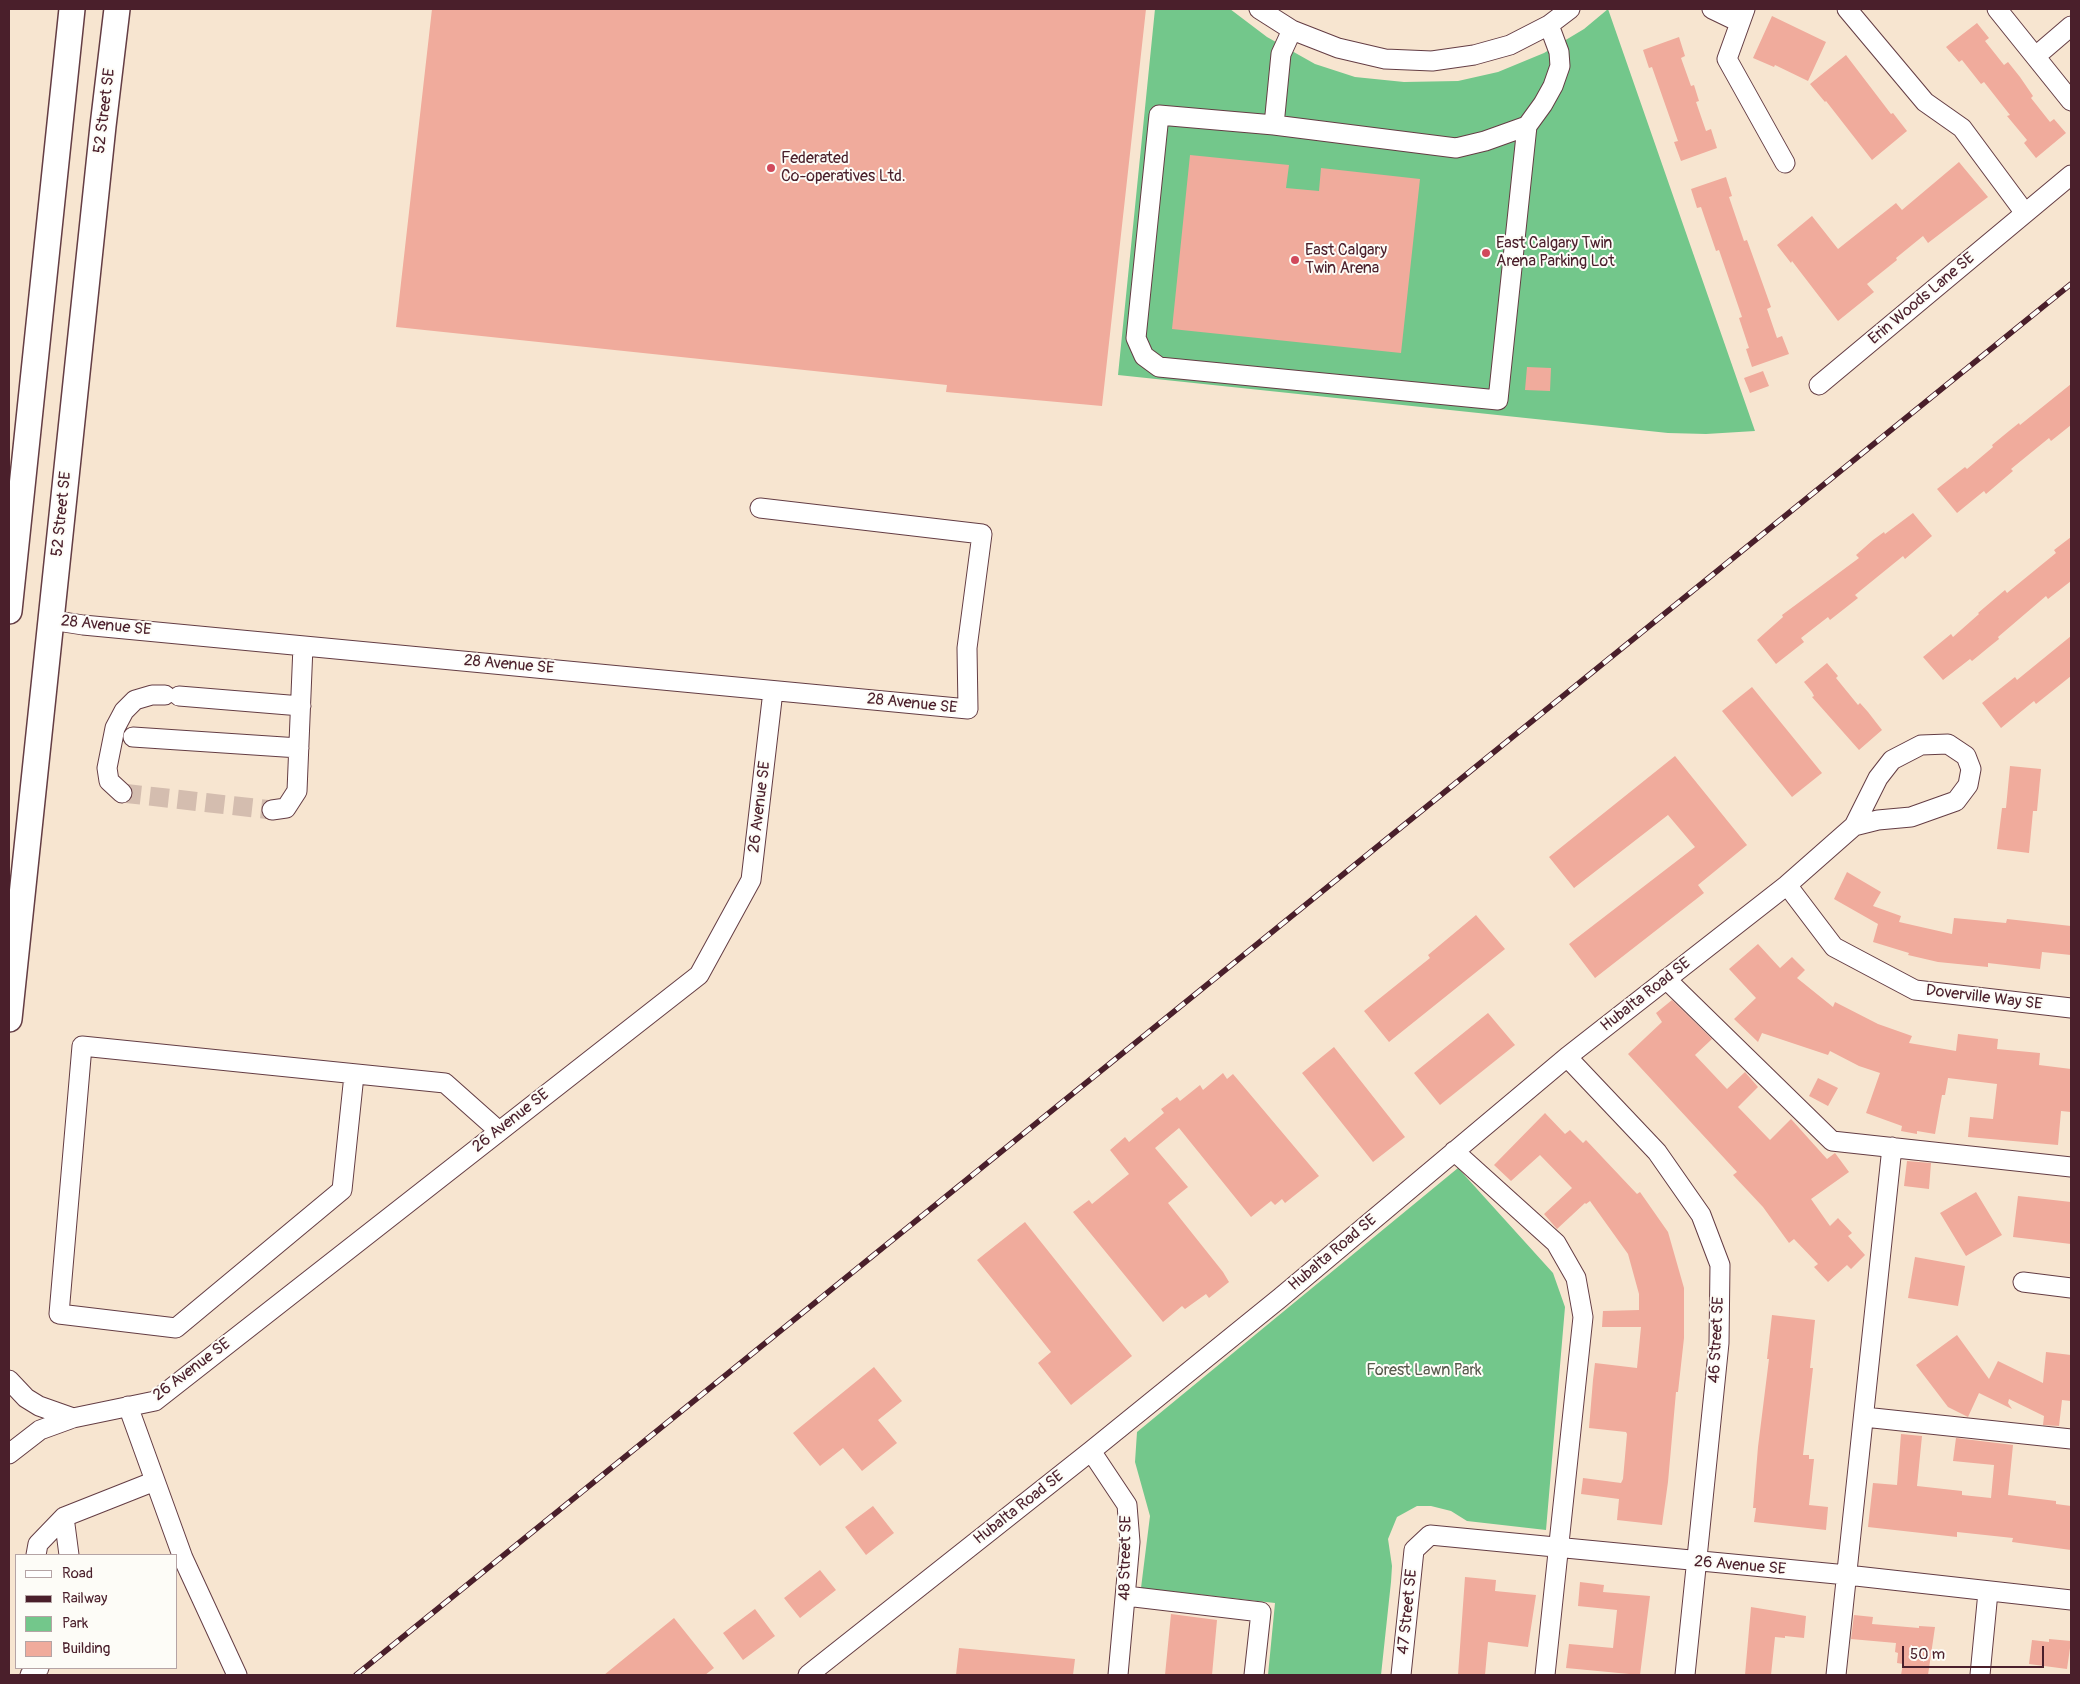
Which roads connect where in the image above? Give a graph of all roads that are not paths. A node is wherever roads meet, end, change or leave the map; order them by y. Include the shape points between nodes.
1 (72, 9) edge
2 (117, 9) edge
3 (1259, 9) edge
4 (1570, 9) edge
5 (1712, 9) edge
6 (1847, 9) edge
7 (1997, 9) edge
8 (1742, 16) edge
9 (1549, 25) junction
10 (2071, 26) edge
11 (1292, 30) junction
12 (2036, 56) junction
13 (2071, 101) edge
14 (1274, 126) junction
15 (1527, 126) junction
16 (1786, 163) dead end
17 (2071, 175) edge
18 (2025, 213) junction
19 (1819, 385) dead end
20 (760, 508) dead end
21 (9, 612) edge
22 (51, 620) junction
23 (303, 646) junction
24 (773, 690) junction
25 (301, 706) junction
26 (133, 737) dead end
27 (299, 748) junction
28 (122, 793) dead end
29 (272, 810) tunnel mouth
30 (1854, 826) junction
31 (1787, 885) junction
32 (1666, 979) junction
33 (2071, 1008) edge
34 (9, 1019) edge
35 (1567, 1057) junction
36 (354, 1075) junction
37 (499, 1131) junction
38 (1892, 1147) junction
39 (1454, 1151) junction
40 (2071, 1167) edge
41 (2023, 1282) dead end
42 (2071, 1288) edge
43 (9, 1380) edge
44 (128, 1406) junction
45 (1864, 1417) junction
46 (73, 1418) junction
47 (2071, 1439) edge
48 (1091, 1451) junction
49 (9, 1454) edge
50 (155, 1482) junction
51 (64, 1517) junction
52 (1558, 1548) junction
53 (1414, 1550) joint
54 (36, 1554) edge
55 (69, 1554) edge
56 (180, 1560) edge
57 (1697, 1562) junction
58 (1847, 1576) junction
59 (1988, 1592) junction
60 (1126, 1596) junction
61 (2071, 1600) edge
62 (237, 1675) edge
63 (808, 1675) edge
64 (1118, 1675) edge
65 (1254, 1675) edge
66 (1401, 1675) edge
67 (1545, 1675) edge
68 (1685, 1675) edge
69 (1836, 1675) edge
70 (1980, 1675) edge

1 - 21 main road
2 - 22 main road, 52 Street SE
3 - 11 street
4 - 9 street
5 - 8 street
6 - 18 street via 1925,102 1962,128
7 - 12 street
8 - 16 street via 1727,59
9 - 11 street via 1510,45 1432,62 1385,59 1338,48
9 - 15 street via 1559,52 1560,66 1553,86
10 - 12 street
11 - 14 street via 1281,54
12 - 13 street
14 - 15 street via 1456,148
14 - 15 street via 1159,115 1136,338 1144,356 1159,367 1498,400
17 - 18 street, Erin Woods Lane SE
18 - 19 street, Erin Woods Lane SE
20 - 24 street, 28 Avenue SE via 982,534 967,648 968,709
22 - 23 street, 28 Avenue SE
22 - 34 main road, 52 Street SE
23 - 24 street, 28 Avenue SE
23 - 25 street
24 - 37 street, 26 Avenue SE via 751,880 699,975
25 - 27 street
25 - 28 street via 172,695 152,695 135,700 124,711 115,728 108,768 109,781
26 - 27 street
27 - 29 street via 297,791 286,808
30 - 30 street, Hubalta Road SE via 1911,816 1956,801 1968,785 1971,769 1966,756 1948,744 1921,745 1892,760 1878,778
30 - 31 street, Hubalta Road SE
31 - 32 street, Hubalta Road SE
31 - 33 street, Doverville Way SE via 1834,947 1916,990
32 - 35 street, Hubalta Road SE
32 - 38 street via 1832,1141
35 - 39 street, Hubalta Road SE
35 - 57 street, 46 Street SE via 1657,1152 1701,1214 1720,1265 1719,1343
36 - 36 street via 82,1046 59,1314 176,1328 342,1190
36 - 37 street via 444,1083
37 - 44 street, 26 Avenue SE via 154,1400
38 - 40 street
38 - 45 street
39 - 48 street, Hubalta Road SE
39 - 52 street via 1556,1243 1576,1278 1583,1317
41 - 42 street
43 - 46 street via 39,1406
44 - 46 street, 26 Avenue SE
44 - 50 street
45 - 47 street
45 - 58 street
46 - 49 street, 26 Avenue SE via 40,1430
48 - 60 street, 48 Street SE via 1127,1505 1130,1542
48 - 63 street, Hubalta Road SE
50 - 51 street
50 - 56 street
51 - 54 street via 38,1544
51 - 55 street
52 - 53 street, 26 Avenue SE via 1430,1535
52 - 57 street, 26 Avenue SE
52 - 67 street
53 - 66 street, 47 Street SE
56 - 62 street
57 - 58 street, 26 Avenue SE
57 - 68 street, 46 Street SE
58 - 59 street, 26 Avenue SE
58 - 69 street
59 - 61 street, 26 Avenue SE
59 - 70 street
60 - 64 street, 48 Street SE
60 - 65 street via 1261,1612

